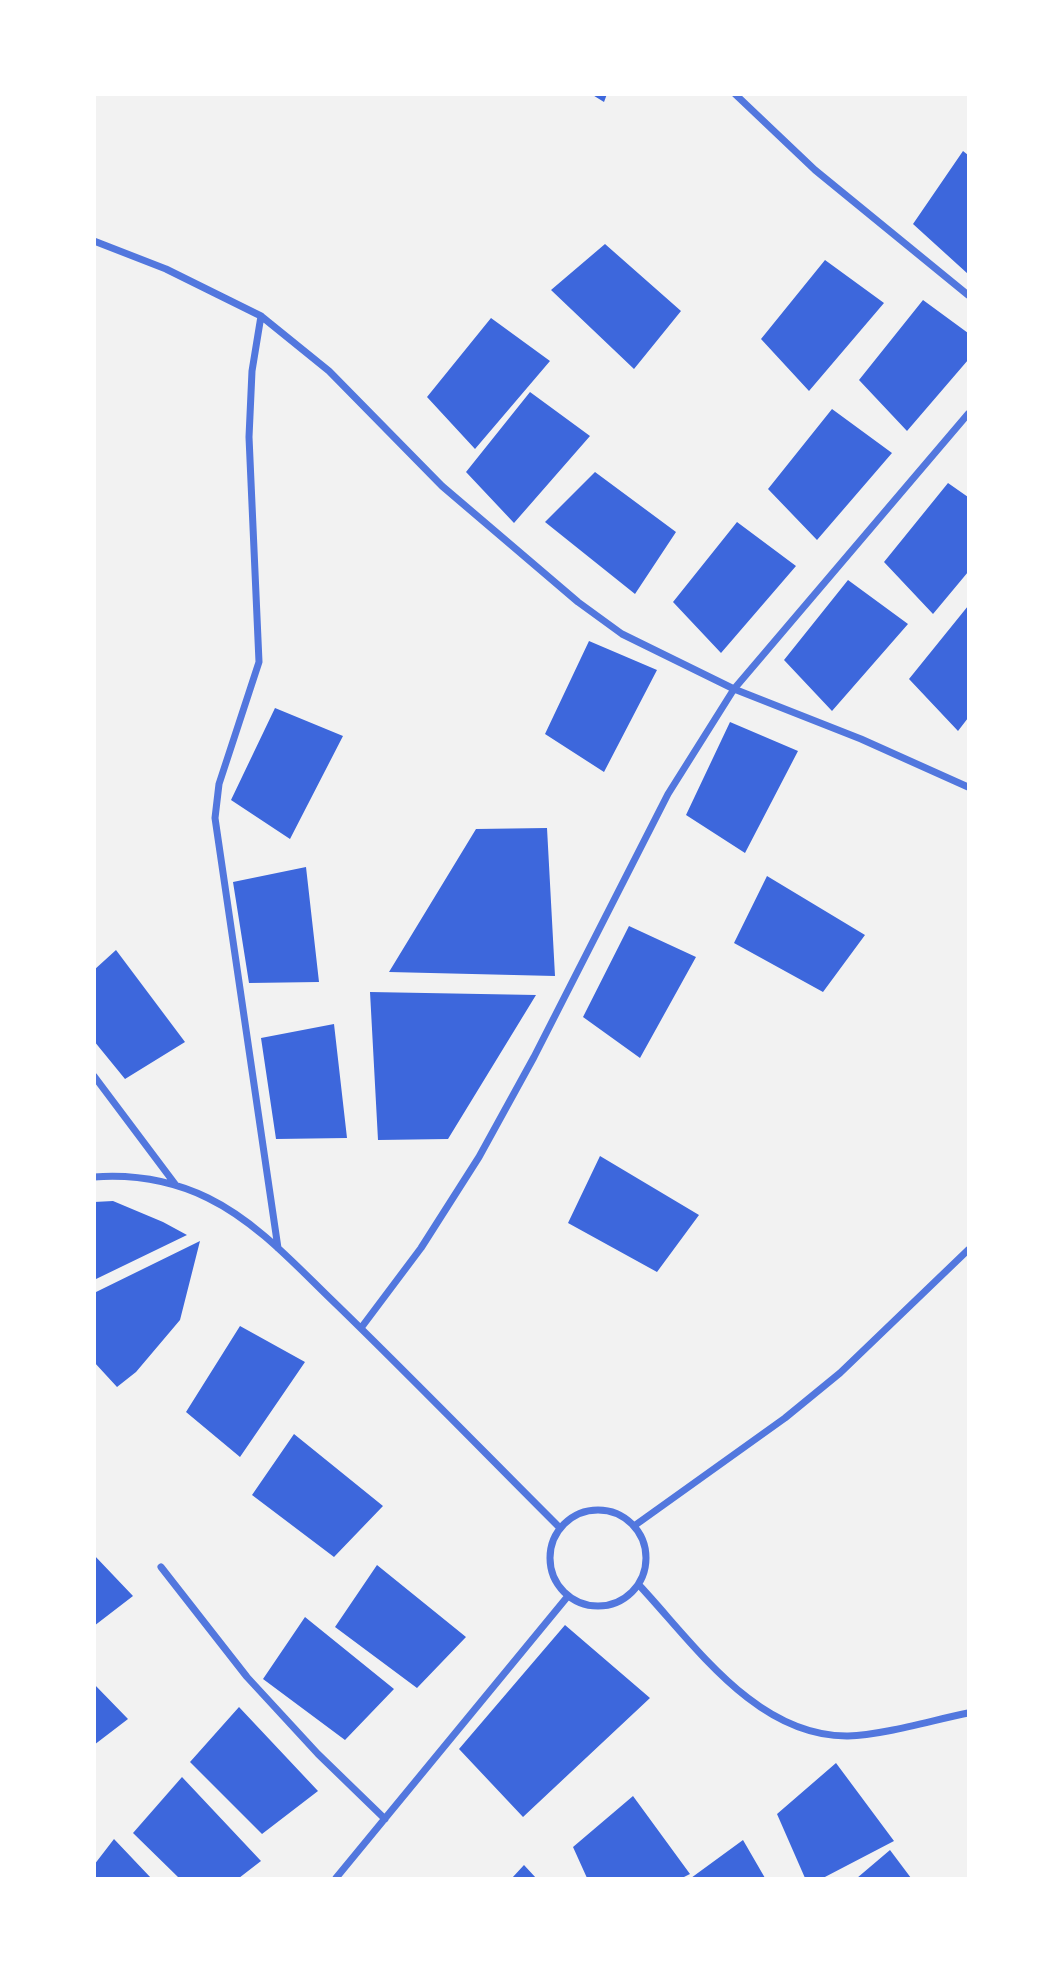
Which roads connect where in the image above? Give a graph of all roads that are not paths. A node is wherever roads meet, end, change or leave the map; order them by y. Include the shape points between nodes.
1 (735, 94) edge
2 (94, 241) edge
3 (968, 295) edge
4 (261, 316) junction
5 (968, 414) edge
6 (734, 689) junction
7 (968, 787) edge
8 (94, 1076) edge
9 (94, 1177) edge
10 (176, 1184) junction
11 (278, 1248) junction
12 (968, 1250) edge
13 (361, 1328) junction
14 (634, 1526) junction
15 (560, 1528) junction
16 (162, 1567) dead end
17 (639, 1584) junction
18 (568, 1596) junction
19 (968, 1713) edge
20 (385, 1819) junction
21 (336, 1878) edge

1 - 3 street via 815,170
2 - 4 street via 166,269
4 - 6 street via 328,371 442,486 578,602 622,634
4 - 11 street via 253,360 249,437 259,662 219,784 215,818
5 - 6 street
6 - 7 street
6 - 13 street via 668,794 479,1157 421,1248
8 - 10 street
9 - 10 street via 154,1178
10 - 11 street via 218,1204
11 - 13 street
12 - 14 street via 840,1373
13 - 15 street
14 - 15 street via 622,1516 592,1510
14 - 17 street via 646,1555
15 - 18 street via 550,1553 551,1569
16 - 20 street via 247,1677
17 - 18 street via 614,1604 598,1607
17 - 19 street via 746,1696 795,1727 851,1736
18 - 20 street
20 - 21 street

